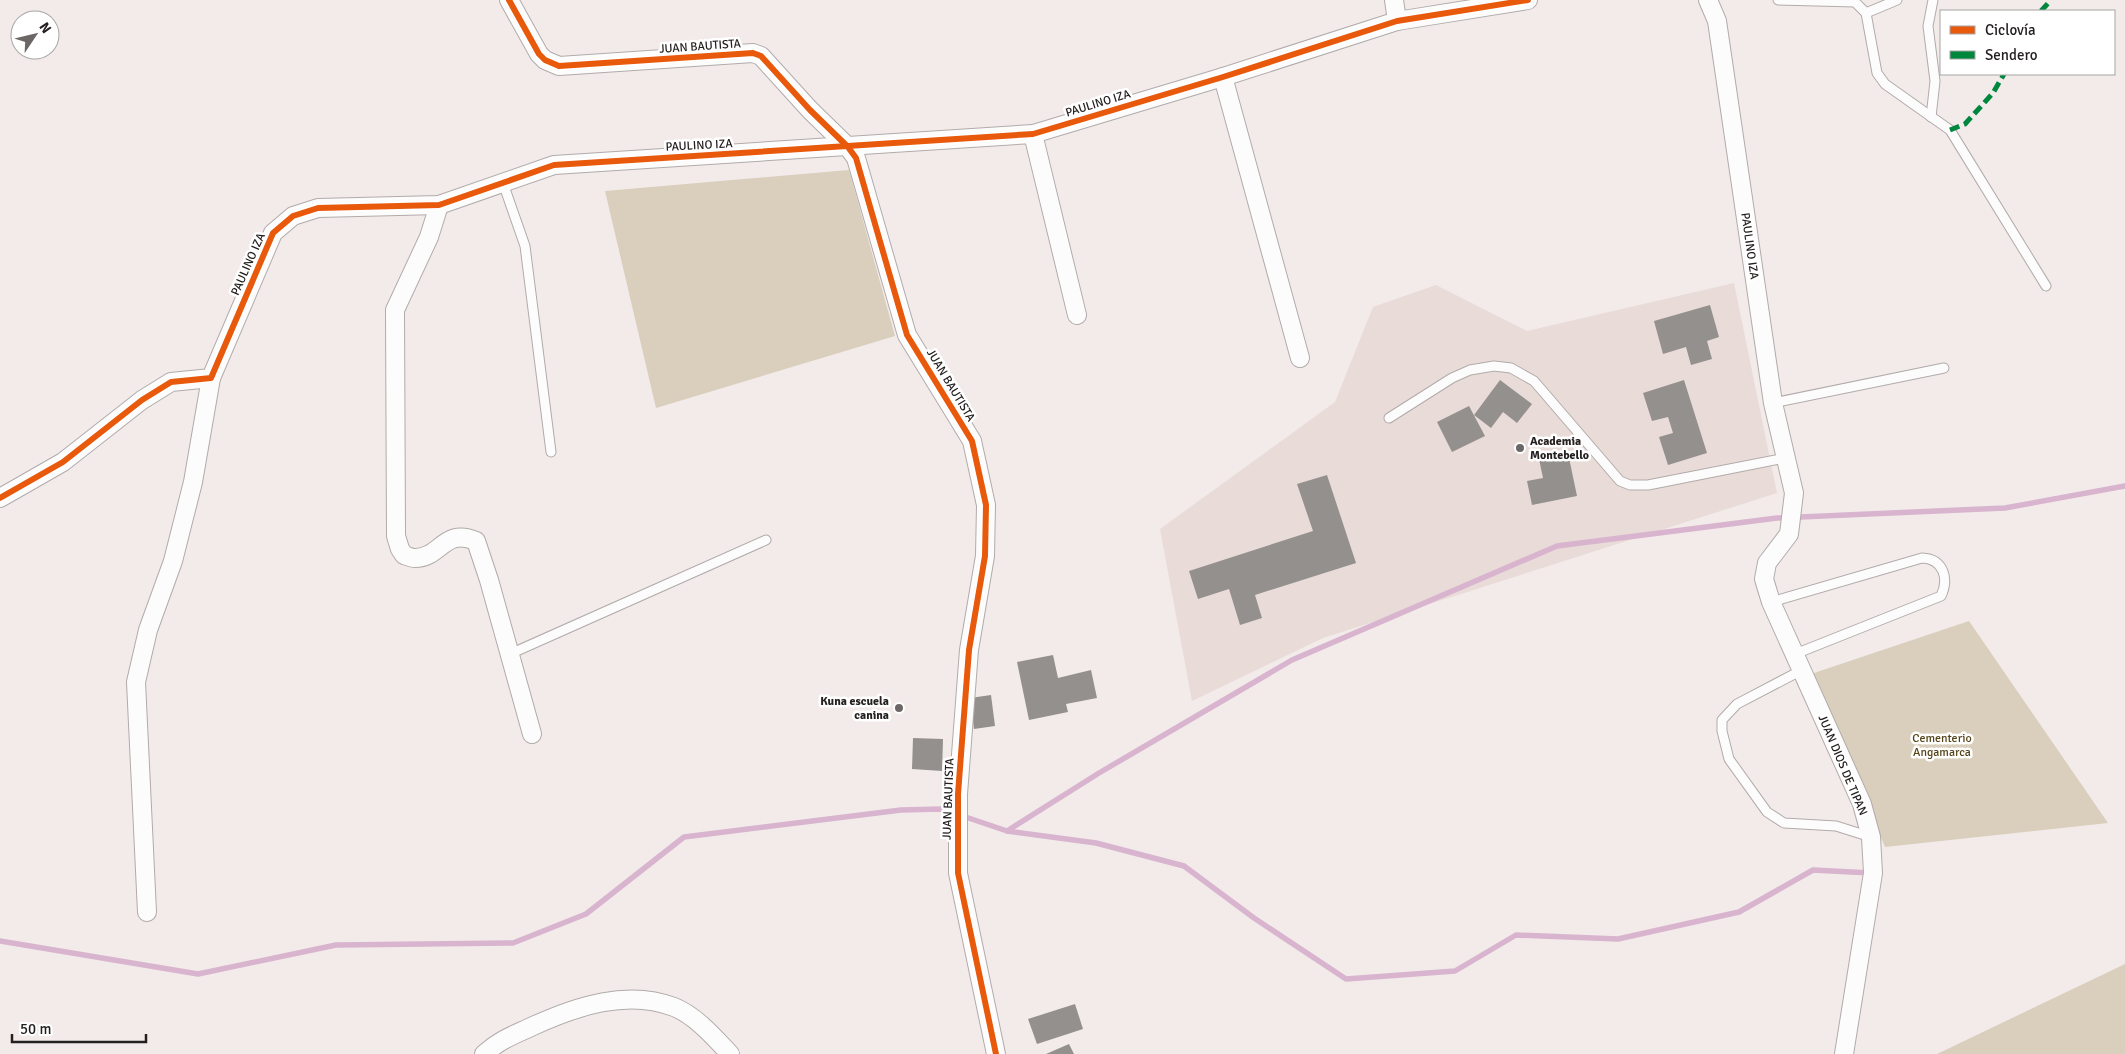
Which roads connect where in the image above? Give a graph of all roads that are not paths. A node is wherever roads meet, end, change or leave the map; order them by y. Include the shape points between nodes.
1 (509, 0) edge
2 (1394, 0) edge
3 (1528, 0) edge
4 (1708, 0) edge
5 (1778, 0) edge
6 (1897, 0) edge
7 (1933, 0) edge
8 (1866, 13) junction
9 (1397, 21) junction
10 (1223, 77) junction
11 (1931, 117) junction
12 (1033, 134) junction
13 (848, 147) junction
14 (503, 183) junction
15 (439, 206) junction
16 (2046, 286) dead end
17 (1077, 315) dead end
18 (1300, 358) dead end
19 (1944, 368) dead end
20 (210, 378) junction
21 (1773, 403) junction
22 (1389, 418) dead end
23 (551, 452) dead end
24 (1785, 458) junction
25 (1794, 493) joint
26 (0, 498) edge
27 (766, 540) dead end
28 (1771, 602) junction
29 (510, 654) junction
30 (1798, 662) junction
31 (532, 734) dead end
32 (1871, 837) junction
33 (147, 912) dead end
34 (484, 1054) edge
35 (730, 1054) edge
36 (996, 1054) edge
37 (1844, 1054) edge

1 - 13 street, JUAN BAUTISTA via 539,54 559,66 753,53 761,56
2 - 9 street
3 - 9 street, PAULINO IZA
4 - 21 street, PAULINO IZA via 1717,21
5 - 8 lane via 1855,2
6 - 8 lane
7 - 11 lane via 1928,26 1934,81
8 - 11 lane via 1877,73 1886,84
9 - 10 street, PAULINO IZA
10 - 12 street, PAULINO IZA
10 - 18 street
11 - 16 lane via 1950,130
12 - 13 street, PAULINO IZA
12 - 17 street
13 - 14 street, PAULINO IZA via 554,165
13 - 36 street, JUAN BAUTISTA via 856,158 907,335 972,440 986,505 985,556 969,650 958,794 958,873
14 - 15 street, PAULINO IZA
14 - 23 lane via 525,246
15 - 20 street, PAULINO IZA via 318,208 292,216 273,233
15 - 29 street via 429,237 395,310 396,536 404,555 416,558 455,538 464,536 476,541
19 - 21 lane
20 - 26 street via 171,382 142,400 63,462
20 - 33 street, PAULINO IZA via 193,482 173,561 148,630 136,682
21 - 24 street, PAULINO IZA
22 - 24 lane via 1452,378 1470,370 1494,366 1511,368 1534,381 1620,481 1648,485
24 - 25 street, PAULINO IZA
25 - 28 street, JUAN DIOS DE TIPAN via 1789,534 1767,563 1764,579
27 - 29 lane
28 - 30 street, JUAN DIOS DE TIPAN
28 - 30 lane via 1922,558 1937,562 1943,572 1946,586 1941,596
29 - 31 street
30 - 32 street, JUAN DIOS DE TIPAN via 1862,804
30 - 32 lane via 1737,704 1722,720 1729,759 1767,812 1784,823 1836,826
32 - 37 street, JUAN DIOS DE TIPAN via 1873,873
34 - 35 street via 508,1036 560,1014 603,1002 644,999 675,1008 696,1021

